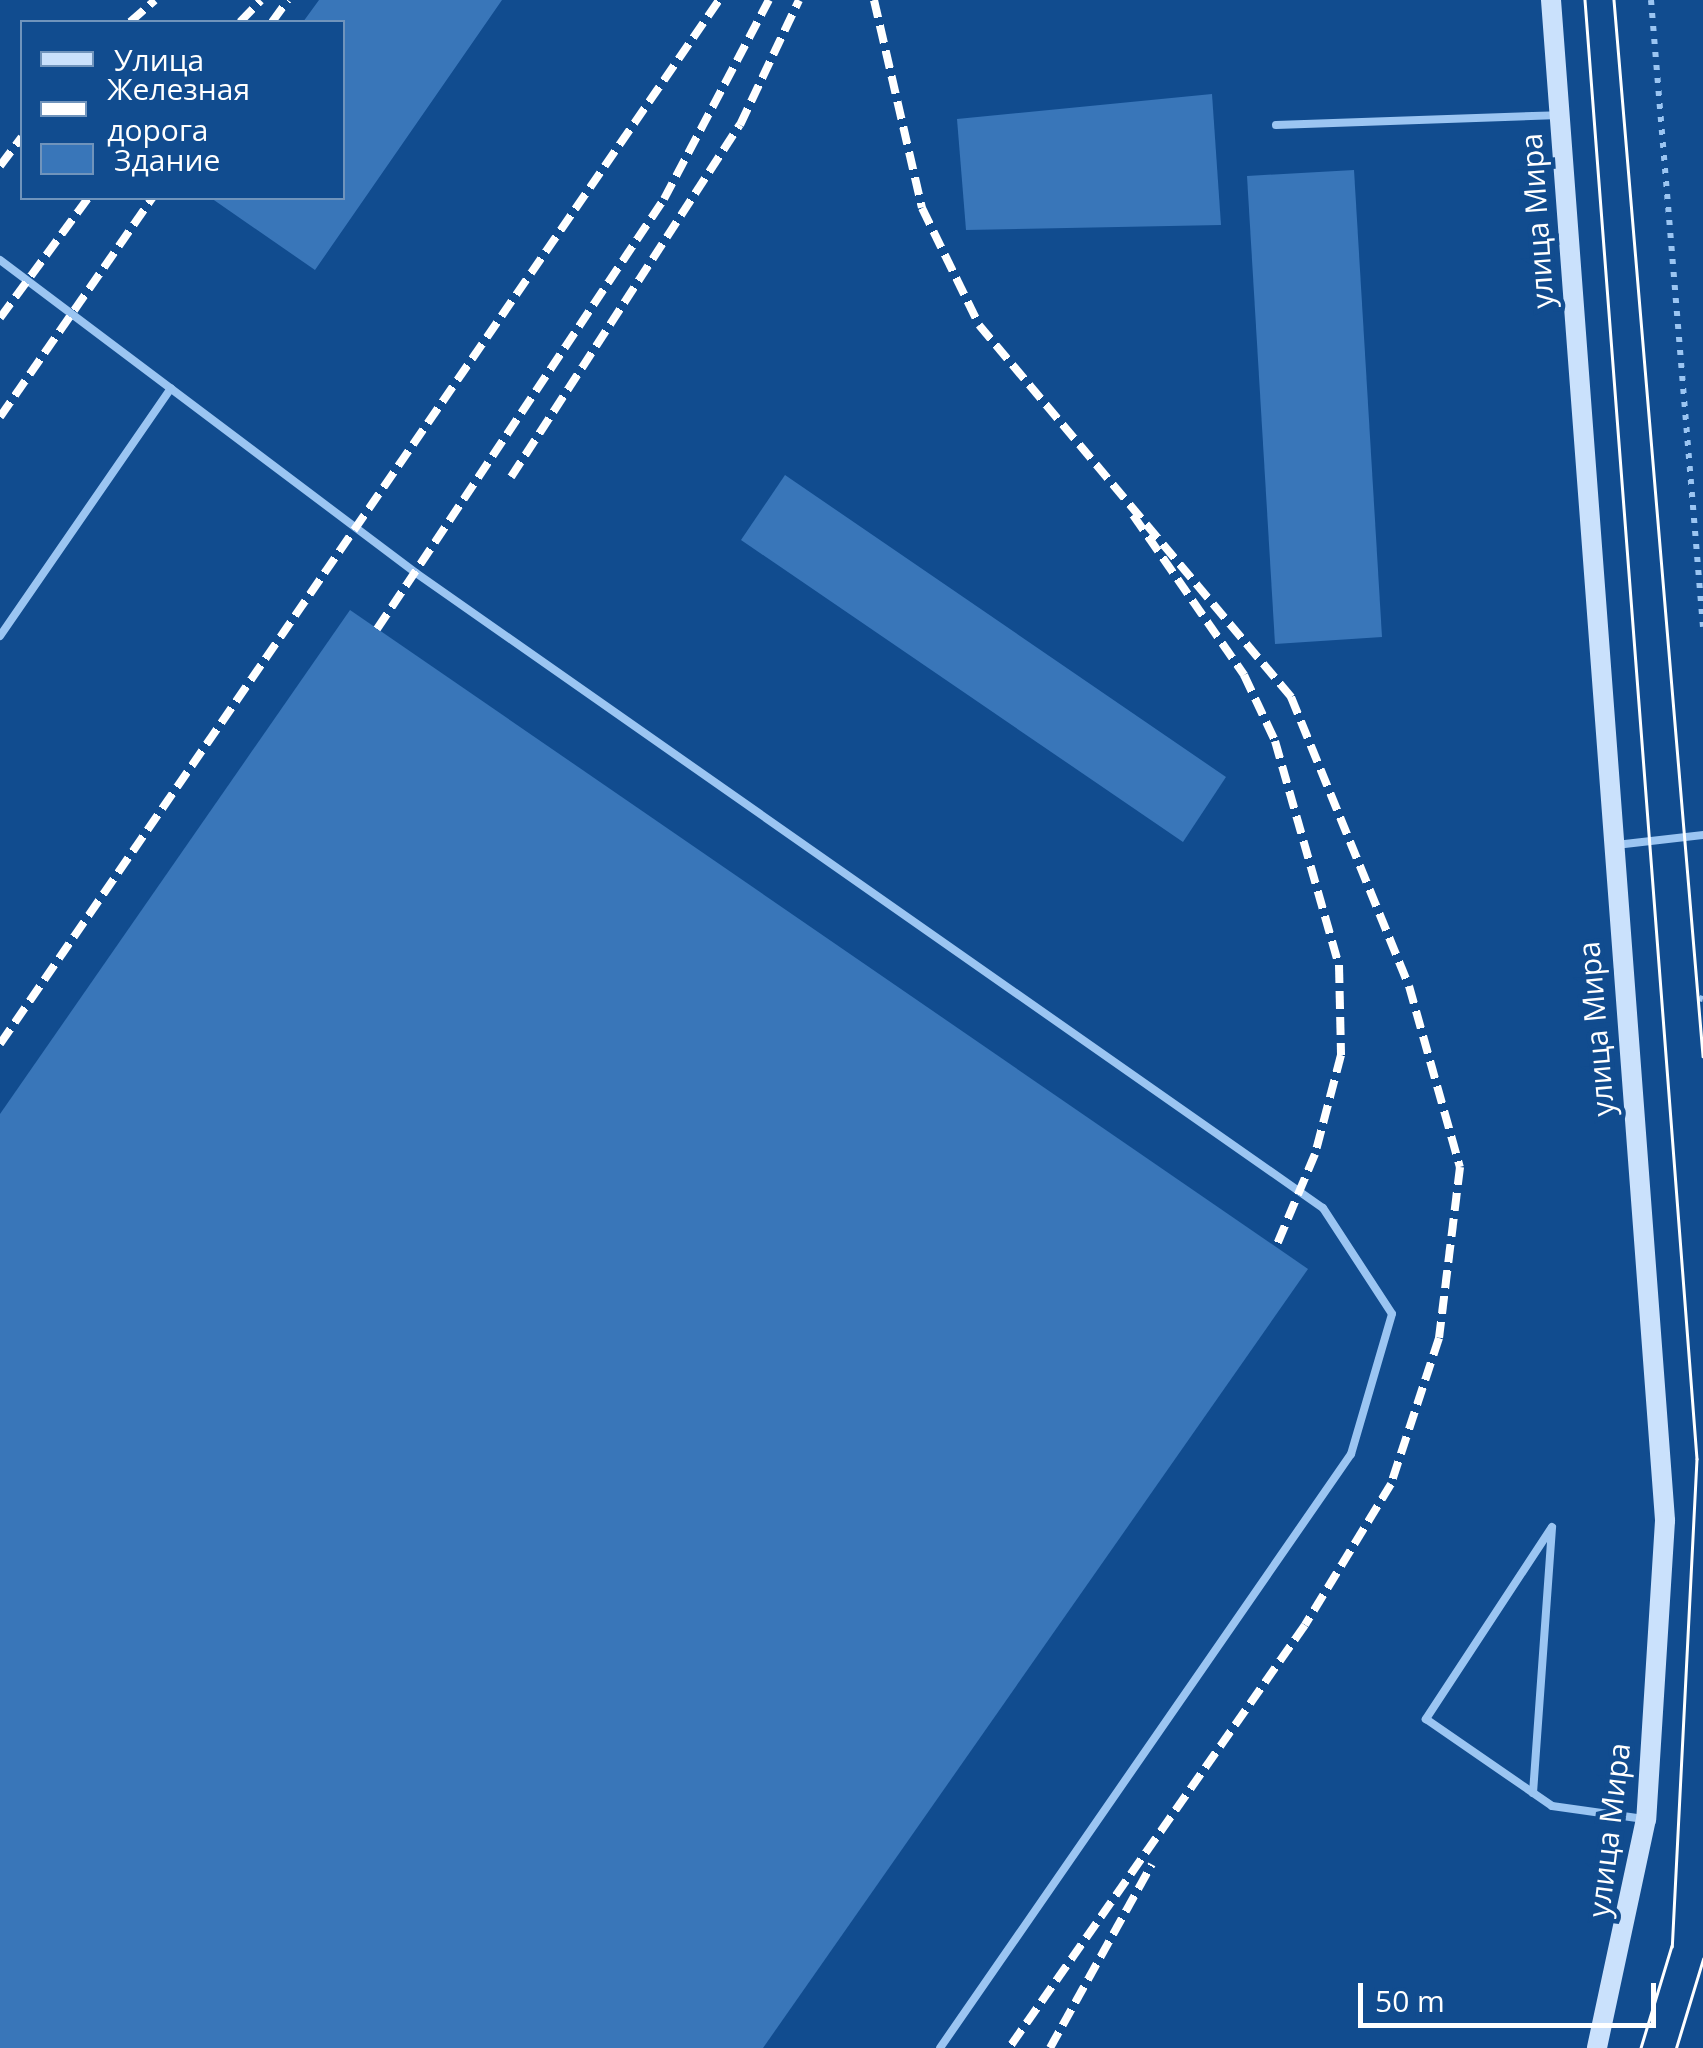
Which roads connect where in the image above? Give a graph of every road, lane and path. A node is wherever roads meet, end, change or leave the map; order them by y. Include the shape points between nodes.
1 (1551, 0) edge
2 (1651, 0) edge
3 (1560, 114) junction
4 (1276, 126) dead end
5 (0, 260) edge
6 (171, 388) junction
7 (1703, 627) edge
8 (0, 636) edge
9 (1703, 835) edge
10 (1611, 846) junction
11 (1533, 1793) junction
12 (1646, 1819) junction
13 (940, 2048) edge
14 (1598, 2048) edge

1 - 3 main road, улица Мира
2 - 7 path
3 - 4 lane
3 - 10 main road, улица Мира
5 - 6 lane
6 - 8 lane
6 - 13 lane via 416,573 1323,1208 1392,1314 1351,1454
9 - 10 lane
10 - 12 main road, улица Мира via 1665,1520
11 - 11 lane via 1548,1584 1552,1526 1426,1718
11 - 12 lane via 1552,1806
12 - 14 main road, улица Мира

